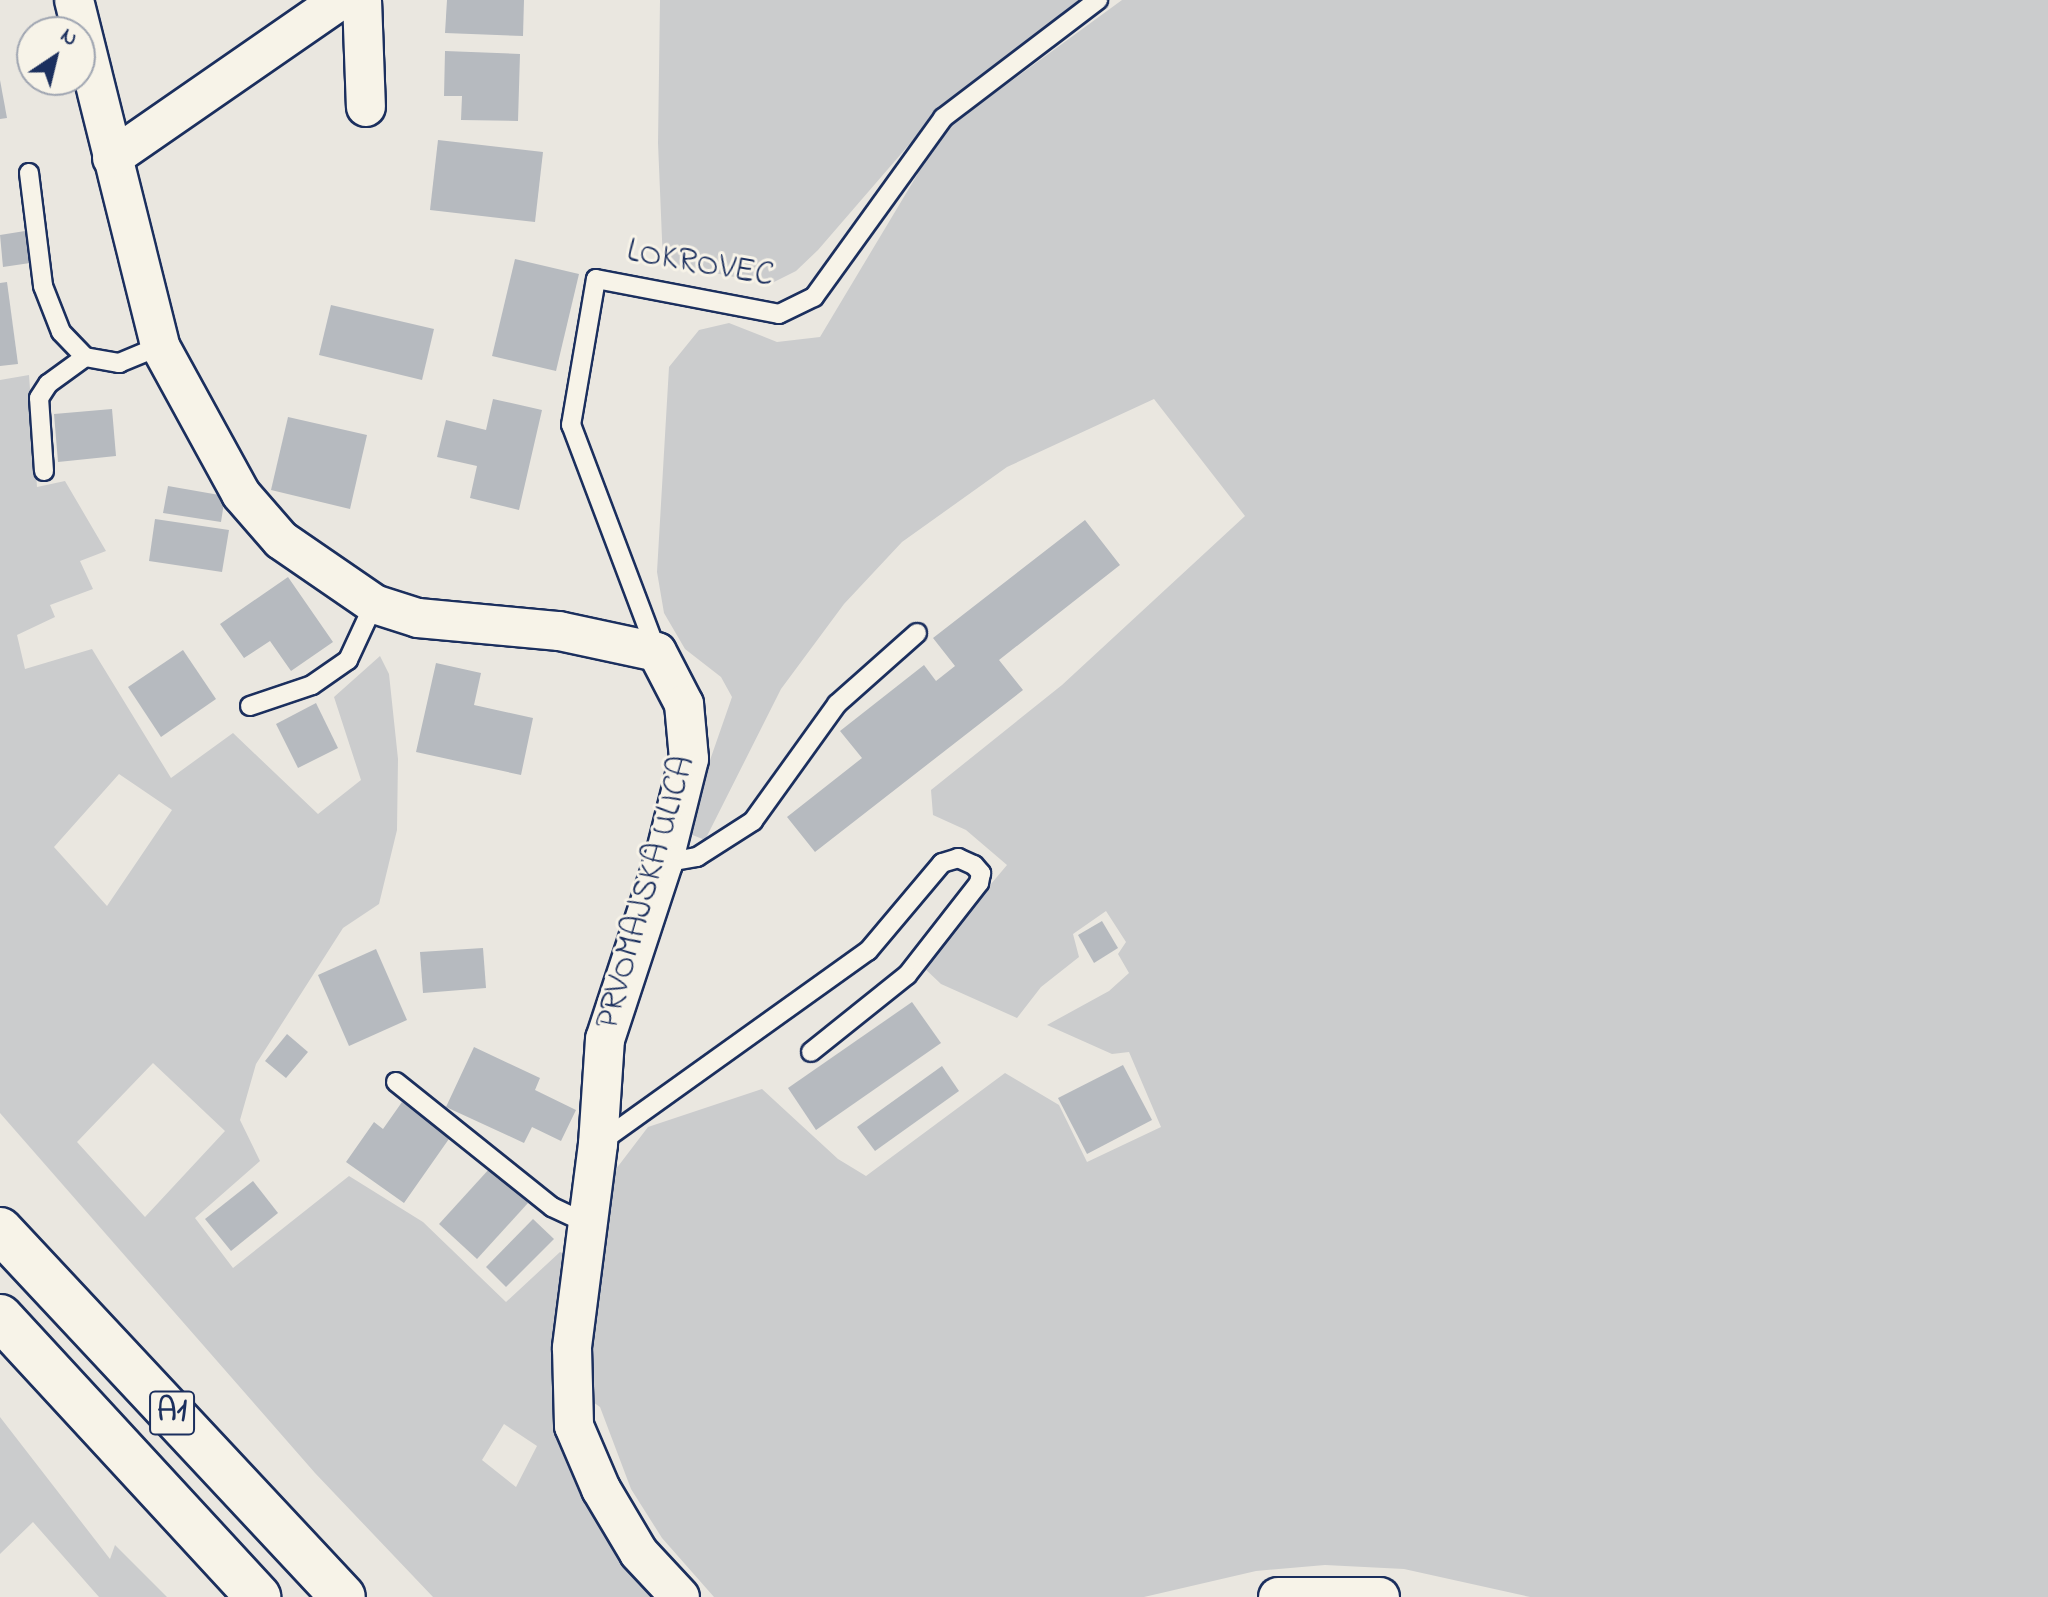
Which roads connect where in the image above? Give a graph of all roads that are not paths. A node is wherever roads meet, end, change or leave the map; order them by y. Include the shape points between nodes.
1 (74, 0) edge
2 (340, 0) edge
3 (362, 0) edge
4 (1098, 0) edge
5 (366, 107) dead end
6 (112, 158) junction
7 (29, 173) dead end
8 (160, 346) junction
9 (85, 357) junction
10 (44, 471) dead end
11 (374, 604) junction
12 (917, 633) dead end
13 (657, 652) junction
14 (250, 706) dead end
15 (663, 863) junction
16 (811, 1052) dead end
17 (396, 1082) dead end
18 (598, 1144) junction
19 (586, 1223) junction
20 (0, 1230) edge
21 (0, 1317) edge
22 (258, 1597) edge
23 (343, 1597) edge
24 (680, 1597) edge
25 (1278, 1597) edge
26 (1380, 1597) edge

1 - 6 street
2 - 6 street
3 - 5 street
4 - 13 lane, LOKROVEC via 943,118 814,297 779,314 596,279 571,425
6 - 8 street
7 - 9 lane via 43,286 61,332
8 - 9 lane via 119,363
8 - 11 street via 241,494 281,540
9 - 10 lane via 48,384 39,398
11 - 13 street via 418,618 559,631
11 - 14 lane via 348,660 312,685
12 - 15 lane via 837,704 753,821 697,857
13 - 15 street, PRVOMAJSKA ULICA via 684,704 690,734 689,759
15 - 18 street, PRVOMAJSKA ULICA via 605,1039
16 - 18 lane via 907,975 979,883 981,873 974,865 958,858 942,863 868,951
17 - 19 lane via 552,1207
18 - 19 street, PRVOMAJSKA ULICA
19 - 24 street, PRVOMAJSKA ULICA via 572,1348 574,1426 601,1489 639,1553
20 - 23 highway, A1
21 - 22 highway, A1
25 - 26 street

